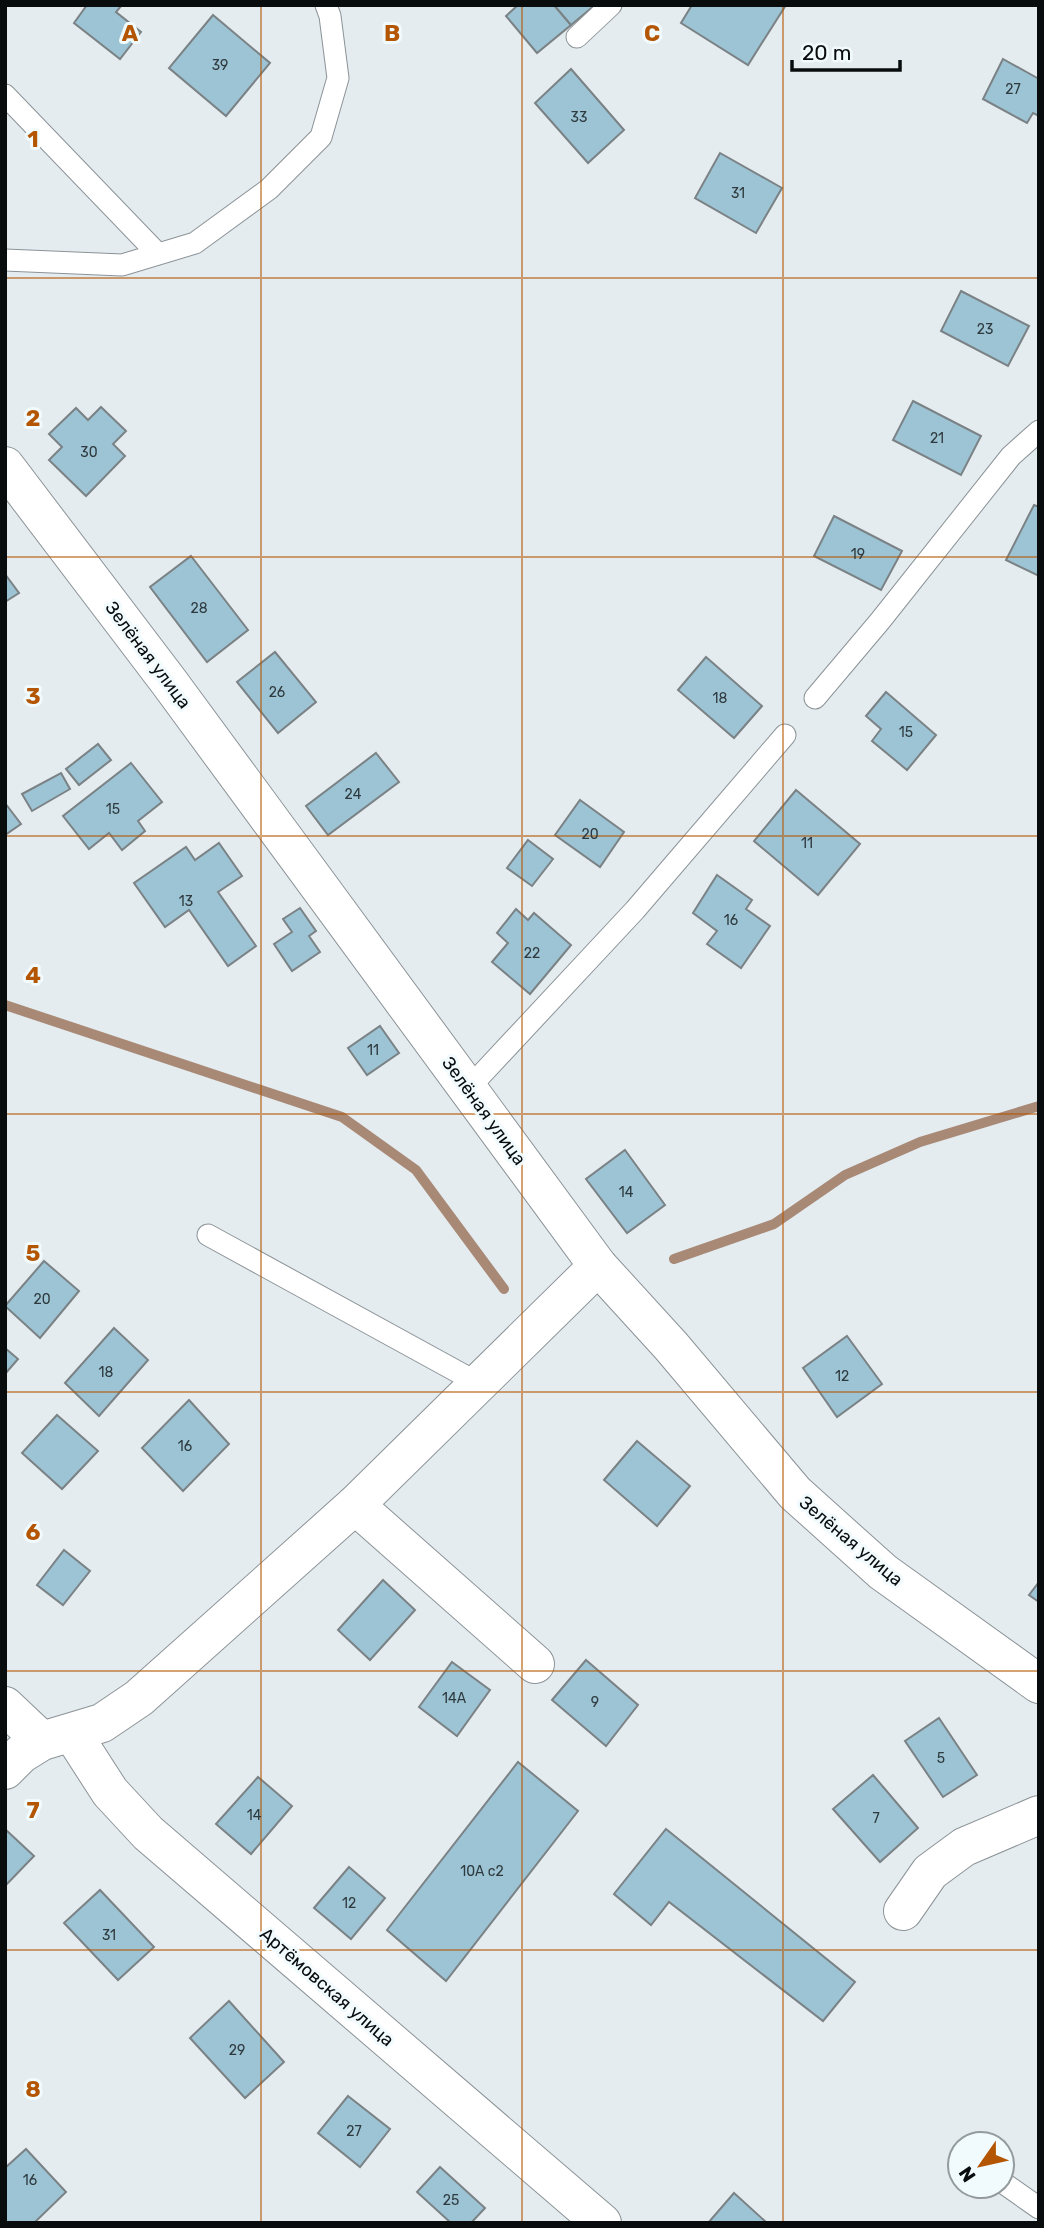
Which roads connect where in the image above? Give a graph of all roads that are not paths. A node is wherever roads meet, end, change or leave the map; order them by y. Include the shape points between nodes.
1 (326, 5) edge
2 (611, 5) edge
3 (576, 37) dead end
4 (5, 95) edge
5 (157, 253) junction
6 (5, 260) edge
7 (1039, 431) edge
8 (5, 466) edge
9 (815, 698) dead end
10 (785, 735) dead end
11 (468, 1089) junction
12 (208, 1235) dead end
13 (598, 1266) junction
14 (478, 1383) junction
15 (355, 1505) junction
16 (535, 1664) dead end
17 (1039, 1684) edge
18 (5, 1706) edge
19 (57, 1737) junction
20 (5, 1770) edge
21 (1039, 1815) edge
22 (903, 1911) dead end
23 (1016, 2192) edge
24 (1039, 2208) edge
25 (602, 2223) edge

1 - 5 lane via 338,78 321,137 269,189 195,243
2 - 3 lane
4 - 5 lane
5 - 6 lane via 122,265
7 - 9 lane via 1011,456
8 - 11 street, Зелёная улица
10 - 11 lane via 635,910
11 - 13 street, Зелёная улица
12 - 14 lane
13 - 14 street
13 - 17 street, Зелёная улица via 795,1493 883,1572
14 - 15 street
15 - 16 street
15 - 19 street via 139,1698 102,1723
18 - 19 street, Артёмовская улица
19 - 20 street via 20,1754
19 - 25 street, Артёмовская улица via 148,1833
21 - 22 street via 964,1847 930,1872
23 - 24 lane

